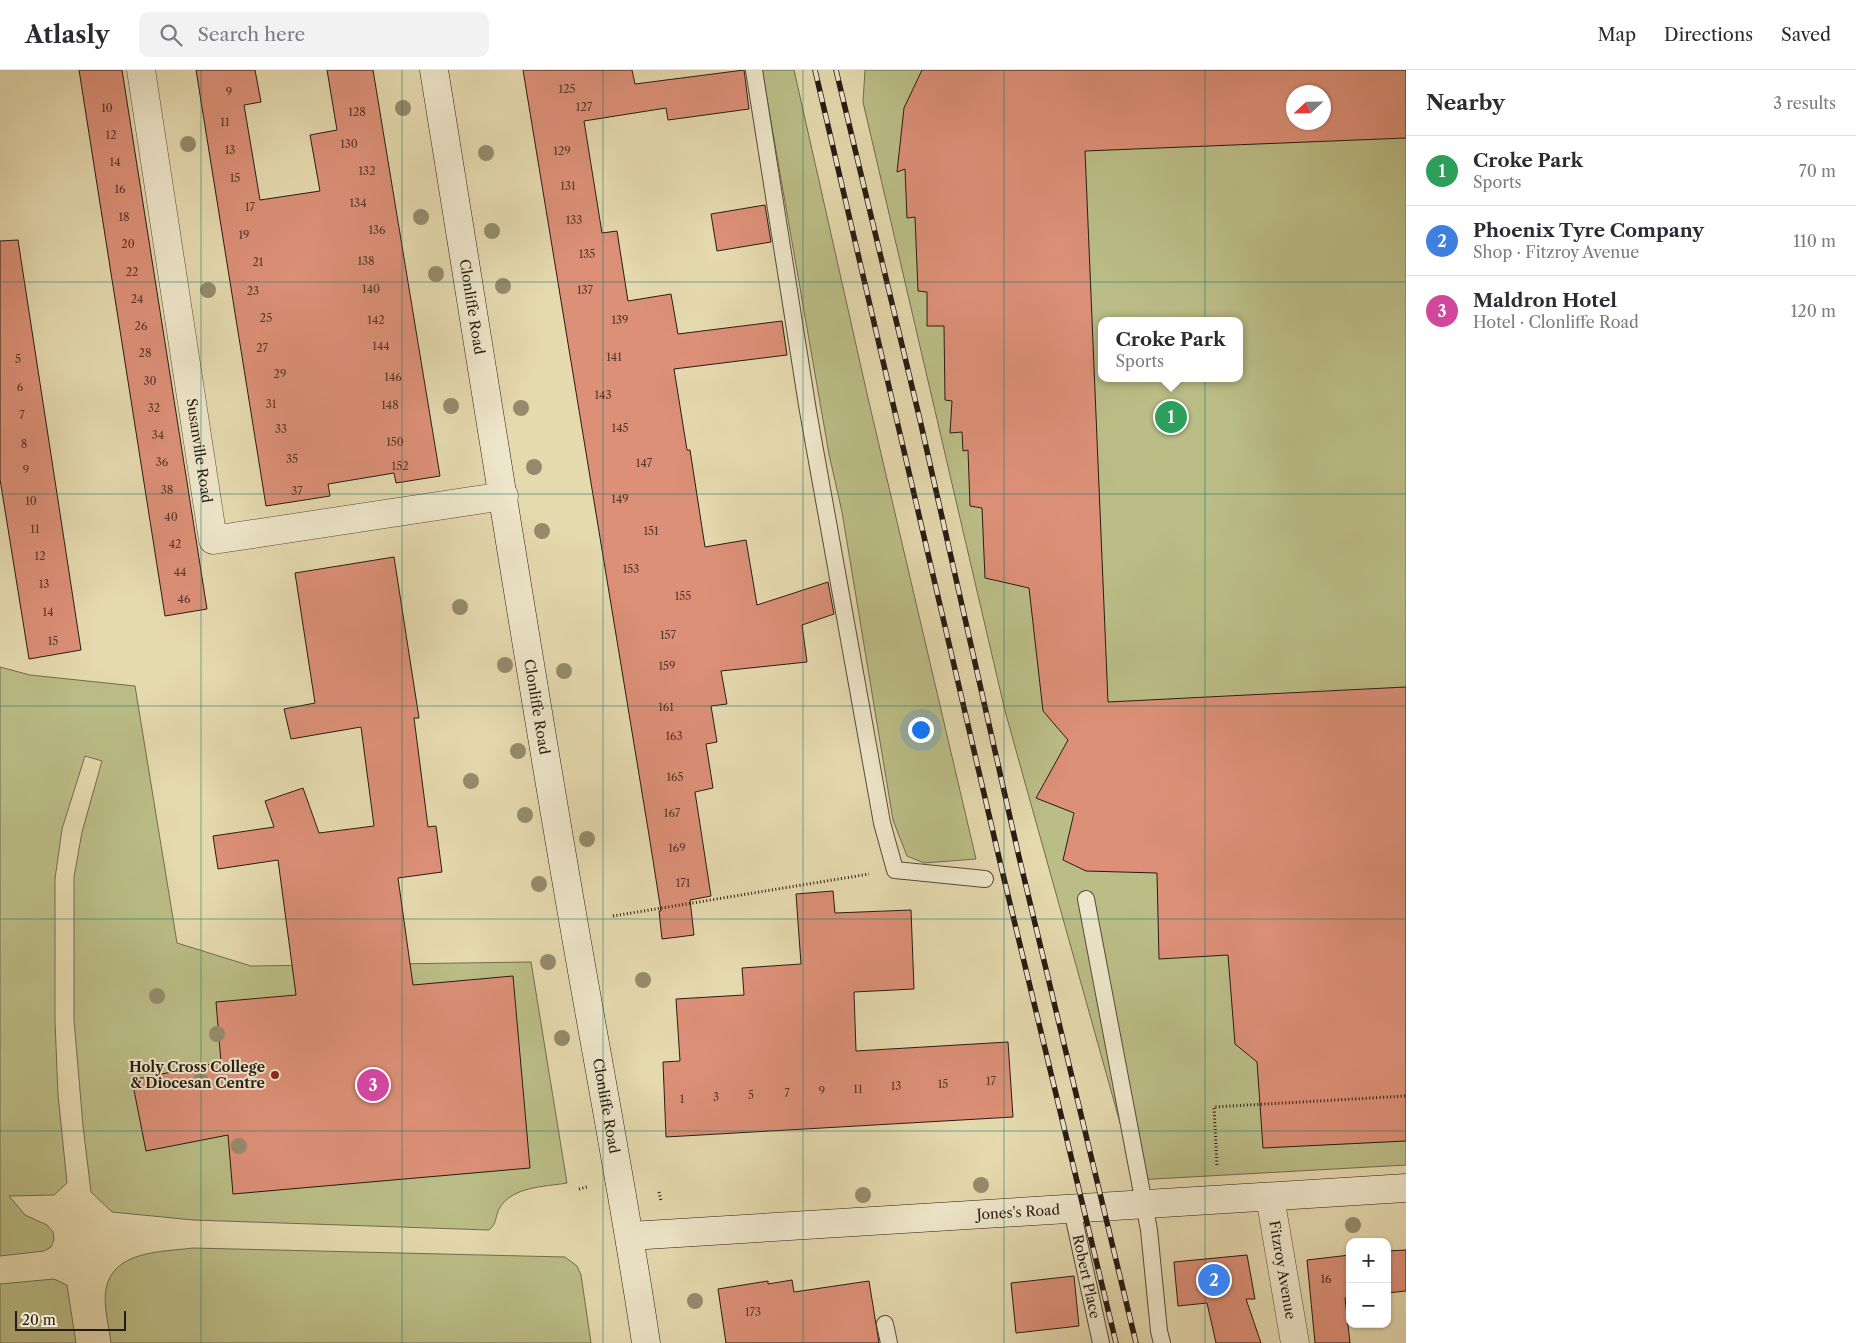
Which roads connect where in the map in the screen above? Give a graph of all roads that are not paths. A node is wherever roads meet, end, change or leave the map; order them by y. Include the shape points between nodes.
1 (141, 70) edge
2 (434, 70) edge
3 (754, 70) edge
4 (504, 496) junction
5 (985, 879) dead end
6 (1086, 899) dead end
7 (1406, 1188) edge
8 (1270, 1197) junction
9 (1144, 1206) junction
10 (1072, 1210) junction
11 (630, 1236) junction
12 (885, 1324) dead end
13 (646, 1343) edge
14 (889, 1343) edge
15 (1101, 1343) edge
16 (1162, 1343) edge
17 (1296, 1343) edge

1 - 4 street, Susanville Road via 213,540
2 - 4 street, Clonliffe Road
3 - 5 lane via 808,411 882,823 895,870
4 - 11 street, Clonliffe Road via 570,905
6 - 9 lane
7 - 8 street, Jones's Road
8 - 9 street, Jones's Road
8 - 17 street, Fitzroy Avenue
9 - 10 street, Jones's Road
9 - 16 lane
10 - 11 street, Jones's Road
10 - 15 lane, Robert Place
11 - 13 street, Clonliffe Road
12 - 14 lane

